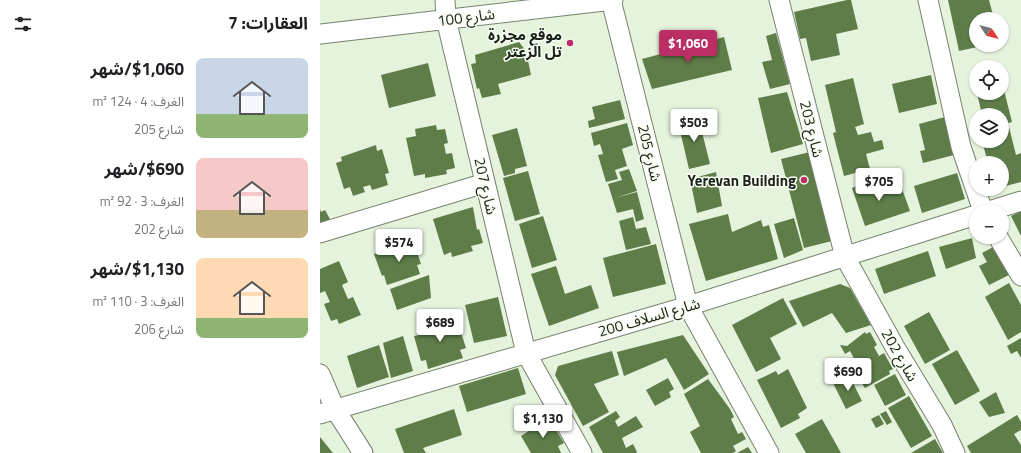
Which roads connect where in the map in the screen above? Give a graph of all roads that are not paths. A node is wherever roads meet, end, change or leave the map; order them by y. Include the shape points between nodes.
1 (445, 0) edge
2 (612, 0) edge
3 (779, 0) edge
4 (928, 0) edge
5 (446, 19) junction
6 (320, 34) edge
7 (485, 182) junction
8 (1021, 200) edge
9 (981, 204) edge
10 (1009, 204) edge
11 (969, 217) edge
12 (320, 233) edge
13 (1002, 244) edge
14 (845, 257) junction
15 (1021, 276) edge
16 (688, 306) junction
17 (526, 353) junction
18 (320, 374) edge
19 (328, 412) edge
20 (364, 453) edge
21 (582, 453) edge
22 (769, 453) edge
23 (955, 453) edge

1 - 5 street, شارع 207
2 - 5 street, شارع 100
2 - 16 street, شارع 205
3 - 14 street, شارع 203
4 - 9 street via 961,147
5 - 6 street, شارع 100
5 - 7 street, شارع 207
7 - 12 street
7 - 17 street, شارع 207
8 - 10 street
11 - 14 street, 200 شارع السلاف
13 - 15 street
14 - 16 street, 200 شارع السلاف
14 - 23 street, شارع 202 via 942,425
16 - 17 street, 200 شارع السلاف
16 - 22 street, شارع 205
17 - 19 street, 200 شارع السلاف
17 - 21 street, شارع 207
18 - 19 street
19 - 20 street

